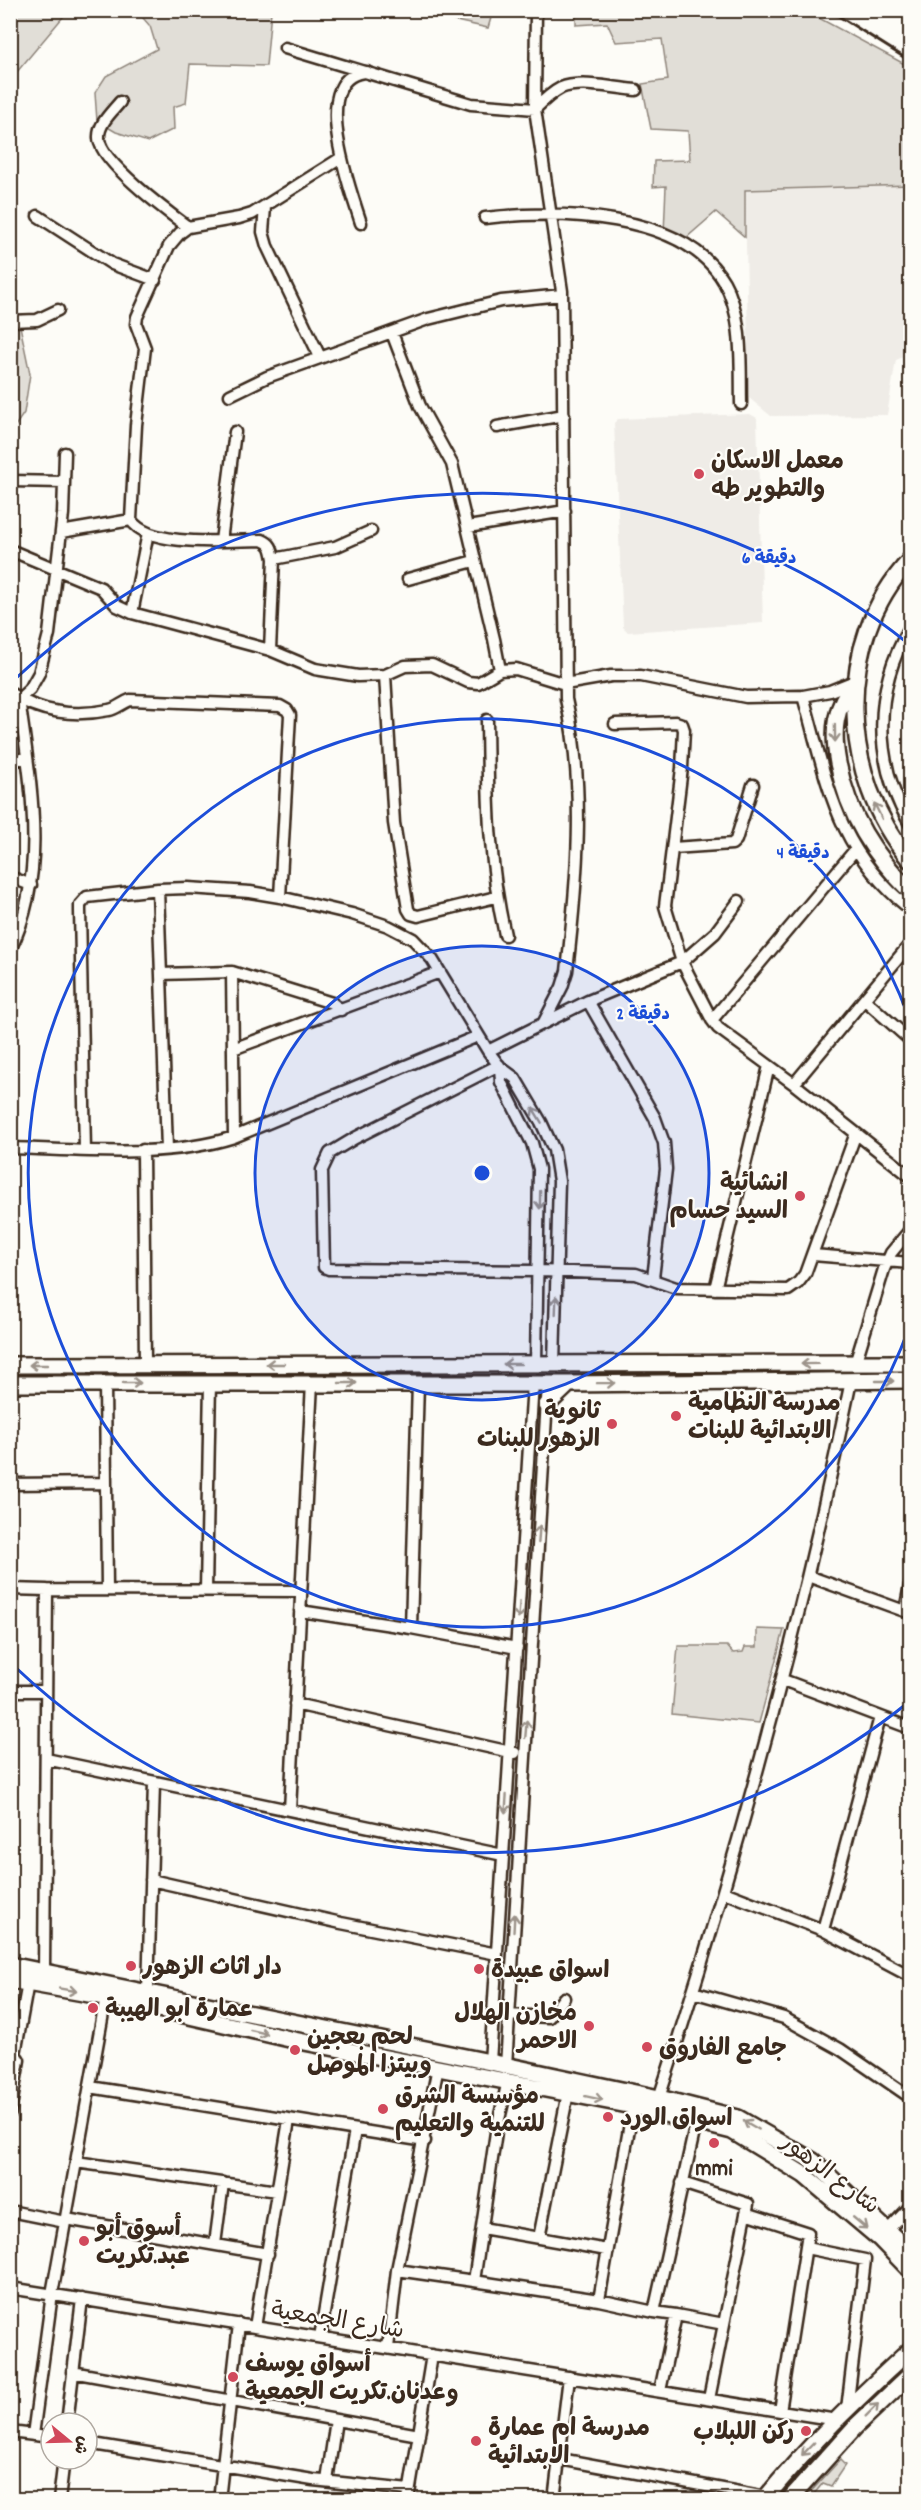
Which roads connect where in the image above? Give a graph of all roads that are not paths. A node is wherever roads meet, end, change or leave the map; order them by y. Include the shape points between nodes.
1 (536, 10) edge
2 (285, 48) dead end
3 (367, 72) junction
4 (636, 90) dead end
5 (120, 102) dead end
6 (535, 109) junction
7 (340, 158) junction
8 (265, 207) junction
9 (550, 215) junction
10 (38, 216) dead end
11 (485, 218) dead end
12 (361, 224) dead end
13 (188, 227) junction
14 (154, 280) junction
15 (562, 296) junction
16 (58, 310) dead end
17 (10, 321) edge
18 (392, 333) junction
19 (320, 357) junction
20 (230, 395) dead end
21 (741, 404) dead end
22 (564, 415) junction
23 (497, 428) dead end
24 (235, 432) dead end
25 (65, 453) dead end
26 (10, 481) edge
27 (64, 482) junction
28 (565, 510) junction
29 (131, 520) junction
30 (468, 527) junction
31 (371, 531) dead end
32 (62, 532) junction
33 (148, 533) junction
34 (221, 541) junction
35 (10, 550) edge
36 (274, 559) junction
37 (910, 560) edge
38 (474, 561) junction
39 (58, 570) junction
40 (408, 579) dead end
41 (132, 613) junction
42 (910, 627) edge
43 (270, 650) junction
44 (500, 670) junction
45 (384, 675) junction
46 (856, 681) junction
47 (565, 684) junction
48 (15, 696) edge
49 (803, 696) junction
50 (487, 720) dead end
51 (615, 724) dead end
52 (27, 758) junction
53 (10, 760) edge
54 (753, 785) dead end
55 (910, 824) edge
56 (673, 848) junction
57 (855, 850) junction
58 (910, 860) edge
59 (10, 878) edge
60 (31, 885) junction
61 (158, 889) junction
62 (910, 891) edge
63 (280, 897) junction
64 (496, 897) junction
65 (739, 901) dead end
66 (910, 909) edge
67 (505, 935) dead end
68 (910, 944) edge
69 (10, 950) edge
70 (682, 962) junction
71 (232, 972) junction
72 (440, 972) junction
73 (161, 974) junction
74 (865, 1000) junction
75 (588, 1001) junction
76 (342, 1010) junction
77 (712, 1020) junction
78 (544, 1022) junction
79 (478, 1036) junction
80 (910, 1040) edge
81 (233, 1049) junction
82 (488, 1051) junction
83 (499, 1066) junction
84 (769, 1066) junction
85 (794, 1084) junction
86 (856, 1133) junction
87 (234, 1137) junction
88 (10, 1148) edge
89 (167, 1149) junction
90 (84, 1150) junction
91 (143, 1150) junction
92 (910, 1176) edge
93 (910, 1230) edge
94 (813, 1255) junction
95 (887, 1261) junction
96 (910, 1263) edge
97 (539, 1271) junction
98 (557, 1271) junction
99 (653, 1278) junction
100 (715, 1289) junction
101 (145, 1364) junction
102 (536, 1364) junction
103 (554, 1364) junction
104 (855, 1364) junction
105 (910, 1364) edge
106 (10, 1365) edge
107 (66, 1365) junction
108 (696, 1365) junction
109 (910, 1380) edge
110 (696, 1381) junction
111 (851, 1381) junction
112 (105, 1383) junction
113 (210, 1383) junction
114 (312, 1383) junction
115 (418, 1383) junction
116 (10, 1384) edge
117 (65, 1384) junction
118 (541, 1384) junction
119 (569, 1384) junction
120 (547, 1405) junction
121 (106, 1483) junction
122 (10, 1484) edge
123 (808, 1576) junction
124 (910, 1585) edge
125 (10, 1589) edge
126 (47, 1590) junction
127 (107, 1590) junction
128 (206, 1590) junction
129 (301, 1591) junction
130 (300, 1611) junction
131 (908, 1612) edge
132 (411, 1628) junction
133 (516, 1648) junction
134 (783, 1680) junction
135 (10, 1691) edge
136 (46, 1691) junction
137 (295, 1704) junction
138 (880, 1717) junction
139 (910, 1728) edge
140 (510, 1752) junction
141 (524, 1755) junction
142 (46, 1759) junction
143 (154, 1783) junction
144 (290, 1810) junction
145 (503, 1855) junction
146 (152, 1880) junction
147 (724, 1892) junction
148 (823, 1930) junction
149 (497, 1954) junction
150 (10, 1965) edge
151 (44, 1972) junction
152 (910, 1976) edge
153 (10, 1980) edge
154 (28, 1983) junction
155 (148, 1992) junction
156 (693, 1992) junction
157 (106, 1997) junction
158 (564, 1998) dead end
159 (509, 2015) junction
160 (298, 2022) junction
161 (294, 2040) junction
162 (13, 2054) edge
163 (490, 2062) junction
164 (438, 2067) junction
165 (507, 2073) junction
166 (90, 2087) junction
167 (568, 2093) junction
168 (910, 2097) edge
169 (659, 2098) junction
170 (633, 2106) junction
171 (10, 2113) edge
172 (290, 2120) junction
173 (696, 2123) junction
174 (355, 2130) junction
175 (425, 2141) junction
176 (813, 2161) junction
177 (76, 2162) junction
178 (804, 2175) junction
179 (223, 2183) junction
180 (682, 2183) junction
181 (278, 2191) junction
182 (910, 2207) edge
183 (10, 2211) edge
184 (746, 2213) junction
185 (65, 2220) junction
186 (482, 2228) junction
187 (888, 2230) junction
188 (539, 2238) junction
189 (214, 2244) junction
190 (806, 2248) junction
191 (607, 2250) junction
192 (910, 2252) edge
193 (268, 2253) junction
194 (397, 2270) junction
195 (910, 2270) edge
196 (474, 2281) junction
197 (10, 2288) edge
198 (52, 2294) junction
199 (82, 2299) junction
200 (599, 2300) junction
201 (654, 2312) junction
202 (676, 2315) junction
203 (239, 2324) junction
204 (724, 2324) junction
205 (255, 2327) junction
206 (320, 2337) junction
207 (388, 2348) junction
208 (910, 2350) edge
209 (432, 2355) junction
210 (72, 2372) junction
211 (910, 2375) edge
212 (569, 2377) junction
213 (660, 2391) junction
214 (709, 2399) junction
215 (230, 2400) junction
216 (68, 2411) edge
217 (780, 2411) junction
218 (842, 2415) junction
219 (336, 2420) junction
220 (10, 2432) edge
221 (33, 2435) junction
222 (419, 2435) junction
223 (39, 2436) edge
224 (99, 2445) edge
225 (560, 2459) junction
226 (222, 2466) junction
227 (62, 2471) edge
228 (327, 2481) junction
229 (408, 2495) edge
230 (765, 2498) edge
231 (59, 2499) edge
232 (219, 2499) edge
233 (554, 2499) edge
234 (789, 2499) edge

1 - 6 street
2 - 3 street
3 - 6 street via 471,104
3 - 7 street via 348,79 339,95 335,123
4 - 6 street via 573,85 552,93
5 - 13 street via 100,129 101,149 136,187
6 - 9 street
7 - 8 street
7 - 12 street
8 - 13 street via 239,218
8 - 19 street via 263,232 267,246
9 - 11 street
9 - 15 street
9 - 21 street via 620,220 686,245 710,262 725,284 736,313
10 - 14 street via 112,264
13 - 14 street via 170,246
14 - 29 street via 136,324 145,348
15 - 18 street via 501,301 428,319
15 - 22 street
16 - 17 street via 37,320
18 - 19 street
18 - 30 street via 420,406 452,464
19 - 20 street
22 - 23 street
22 - 28 street
24 - 34 street
25 - 27 street
26 - 27 street
27 - 32 street
28 - 30 street
28 - 47 street
29 - 32 street
29 - 33 street
30 - 38 street
31 - 36 street via 335,547
32 - 39 street
33 - 34 street via 182,540
33 - 41 street
34 - 36 street via 262,540 272,547
35 - 39 street
36 - 43 street
37 - 46 main road via 873,618
38 - 40 street
38 - 44 street
39 - 41 street via 101,588 117,606
39 - 48 street via 39,673 30,689
41 - 43 street
42 - 55 street via 886,682 881,725 886,768
43 - 45 street via 315,669 358,676
44 - 45 street via 478,682 468,682 432,665 405,666
44 - 47 street via 523,670
45 - 64 street via 394,823 409,912 418,916
46 - 49 street
58 -> 46 main road via 883,822 864,777 855,729
46 -> 62 main road via 844,697 834,726 842,784 865,837
47 - 49 street via 633,676 739,696
47 - 78 street via 576,760 577,873 567,971
48 - 52 street
48 - 63 street via 48,711 64,713 110,710 130,700 280,706 286,710 290,715
49 - 57 street via 835,807
50 - 64 street via 489,839
51 - 56 street via 682,724 682,768
52 - 53 street
52 - 60 street via 33,842
54 - 56 street via 732,844
56 - 70 street via 665,906
57 - 66 street via 888,891
57 - 77 street
59 - 60 street
60 - 69 street
61 - 63 street
61 - 73 street
61 - 90 street via 92,895 80,905
63 - 72 street via 352,914 401,932 423,949
64 - 67 street
65 - 70 street via 715,933
68 - 74 street
70 - 75 street
70 - 77 street
71 - 73 street
71 - 76 street via 332,1003
71 - 81 street
72 - 76 street
72 - 79 street
73 - 89 street
74 - 80 street
74 - 85 street
75 - 78 street
75 - 99 street via 655,1118 664,1143 666,1169
76 - 81 street
77 - 84 street
78 - 82 street
79 - 82 street
79 - 87 street
81 - 87 street
82 - 83 street
83 -> 97 street via 501,1082 532,1143 539,1168
83 - 97 street via 330,1153 322,1170 323,1264 329,1269
98 -> 83 street via 559,1181 554,1150 515,1078
84 - 85 street
84 - 100 street
85 - 86 street
86 - 92 street
86 - 94 street
87 - 89 street via 201,1146
88 - 90 street
89 - 91 street
90 - 91 street
91 - 101 street
93 - 95 street
94 - 95 street
94 - 100 street via 802,1279 788,1290
95 - 96 street
95 - 104 street
97 - 98 street
97 - 102 street
98 - 99 street
103 -> 98 street
99 - 100 street via 670,1287
102 -> 101 main road
101 - 107 main road
102 - 103 main road
103 - 108 main road
104 - 105 main road
104 -> 108 main road
107 -> 106 main road
107 - 117 main road via 61,1375
108 - 110 main road
111 -> 109 main road
110 - 111 main road
119 -> 110 main road
111 - 123 street
112 -> 113 main road
112 - 117 main road
112 - 121 street
113 - 114 main road
113 - 128 street
114 -> 115 main road
114 - 129 street
115 - 118 main road
115 - 132 street
116 - 117 main road
118 - 119 main road
118 - 120 street
118 -> 133 street
119 - 120 main road
141 -> 120 street
121 - 122 street
121 - 127 street
123 - 131 street
123 - 134 street
124 - 131 street
125 - 126 street
126 - 127 street
126 - 136 street
127 - 128 street
128 - 129 street
129 - 130 street
130 - 132 street
130 - 137 street
132 - 133 street
133 - 140 street
134 - 138 street
134 - 147 street
135 - 136 street
136 - 142 street
137 - 140 street
137 - 144 street
138 - 139 street
138 - 148 street
140 - 141 street
140 -> 145 street
159 -> 141 street
142 - 143 street
142 - 151 street
143 - 144 street
143 - 146 street
144 - 145 street
145 - 149 street
146 - 149 street
146 - 155 street
147 - 148 street
147 - 156 street
148 - 152 street
149 - 163 street
150 - 151 main road, شارع الزهور
151 - 155 main road, شارع الزهور
153 - 154 main road, شارع الزهور
154 -> 157 main road, شارع الزهور
154 - 162 street
155 - 160 main road, شارع الزهور
156 - 168 street via 784,2018 840,2049
156 - 169 street
157 -> 161 main road, شارع الزهور
157 - 166 street
158 - 159 street via 549,2018
159 - 165 street
160 - 161 main road
160 - 163 main road, شارع الزهور
161 - 164 main road, شارع الزهور
162 - 171 street via 19,2060
163 - 165 main road, شارع الزهور
164 - 165 main road, شارع الزهور
164 - 175 street
165 - 167 main road, شارع الزهور
165 - 169 main road, شارع الزهور
165 - 186 street
166 - 172 street
166 - 177 street
167 -> 170 main road, شارع الزهور
167 - 188 street
176 -> 169 main road, شارع الزهور via 738,2118
170 - 173 main road, شارع الزهور
170 - 191 street
172 - 174 street
172 - 181 street
173 - 178 main road, شارع الزهور via 732,2131
173 - 180 street
174 - 175 street
174 - 206 street
175 - 194 street
176 - 178 main road
176 - 187 main road, شارع الزهور
177 - 179 street
177 - 185 street
178 -> 195 main road, شارع الزهور via 880,2239
179 - 181 street
179 - 189 street
180 - 184 street via 748,2204
180 - 201 street
181 - 193 street
182 - 187 street
183 - 185 street
184 - 190 street via 808,2233
184 - 204 street
185 - 189 street
185 - 198 street
186 - 188 street
186 - 196 street
187 - 192 main road, شارع الزهور
188 - 191 street
189 - 193 street
190 - 217 street
190 - 218 street via 865,2260
191 - 200 street
193 - 205 street
194 - 196 street
194 - 207 street
196 - 200 street
197 - 198 street, شارع الجمعية
198 - 199 street, شارع الجمعية
198 - 221 street
199 - 203 street, شارع الجمعية
199 - 210 street
200 - 201 street
201 - 202 street
202 - 204 street
202 - 213 street
203 - 205 street, شارع الجمعية
203 - 215 street
204 - 214 street
205 - 206 street, شارع الجمعية
206 - 207 street, شارع الجمعية
207 - 209 street, شارع الجمعية
208 - 218 main road
209 - 212 street, شارع الجمعية
209 - 222 street
210 - 215 street
210 - 216 street
234 -> 211 main road via 855,2427
212 - 213 street, شارع الجمعية
212 - 225 street
213 - 214 street, شارع الجمعية
214 - 217 street, شارع الجمعية
215 - 219 street
215 - 226 street
217 - 218 street, شارع الجمعية
218 -> 230 main road
219 - 222 street
219 - 228 street
220 - 221 street
221 - 223 street
222 - 229 street
224 - 226 street
225 - 230 street
225 - 233 street
226 - 228 street
226 - 232 street
227 - 231 street
228 - 229 street

